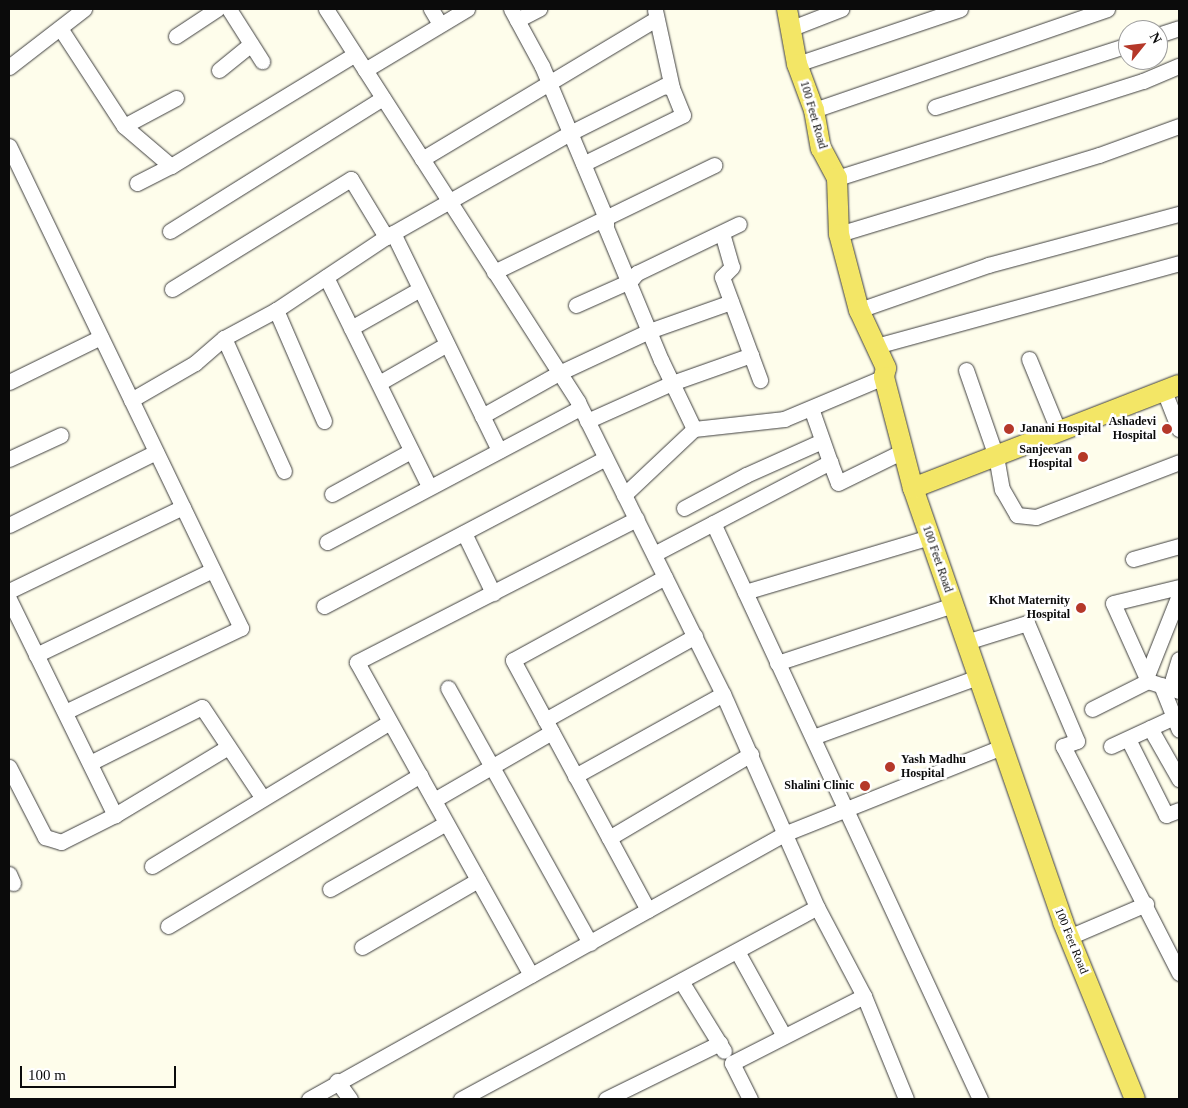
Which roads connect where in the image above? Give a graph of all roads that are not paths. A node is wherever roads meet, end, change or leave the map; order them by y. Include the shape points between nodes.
1 (217, 9) edge
2 (230, 9) edge
3 (326, 9) edge
4 (431, 9) edge
5 (467, 9) edge
6 (539, 9) edge
7 (841, 9) edge
8 (960, 9) edge
9 (1107, 9) edge
10 (74, 12) edge
11 (655, 14) edge
12 (514, 15) edge
13 (790, 18) edge
14 (440, 24) junction
15 (60, 28) junction
16 (176, 36) dead end
17 (251, 44) junction
18 (1118, 48) edge
19 (355, 54) junction
20 (262, 61) dead end
21 (797, 64) junction
22 (1179, 66) edge
23 (9, 68) edge
24 (219, 70) dead end
25 (365, 70) junction
26 (549, 83) junction
27 (672, 88) junction
28 (176, 98) dead end
29 (383, 98) junction
30 (935, 107) dead end
31 (814, 110) junction
32 (124, 126) junction
33 (1179, 126) edge
34 (570, 133) junction
35 (9, 146) edge
36 (422, 160) junction
37 (583, 164) junction
38 (714, 165) dead end
39 (172, 166) junction
40 (837, 178) junction
41 (137, 183) dead end
42 (450, 202) junction
43 (1179, 214) edge
44 (606, 218) junction
45 (740, 224) dead end
46 (170, 231) dead end
47 (722, 232) junction
48 (839, 234) junction
49 (389, 235) junction
50 (1179, 263) edge
51 (494, 272) junction
52 (326, 277) junction
53 (630, 281) junction
54 (172, 289) dead end
55 (420, 289) junction
56 (731, 302) junction
57 (576, 305) dead end
58 (276, 310) junction
59 (859, 310) junction
60 (351, 328) junction
61 (650, 331) junction
62 (101, 337) junction
63 (224, 338) junction
64 (447, 344) junction
65 (876, 346) junction
66 (750, 355) junction
67 (1029, 359) dead end
68 (966, 370) dead end
69 (559, 373) junction
70 (884, 377) junction
71 (760, 380) dead end
72 (9, 382) edge
73 (379, 383) junction
74 (672, 383) junction
75 (1171, 388) edge
76 (131, 400) junction
77 (811, 408) junction
78 (584, 415) junction
79 (482, 416) junction
80 (324, 420) dead end
81 (694, 429) junction
82 (1179, 429) edge
83 (1059, 432) junction
84 (61, 435) dead end
85 (822, 441) junction
86 (499, 450) junction
87 (412, 451) junction
88 (904, 451) junction
89 (156, 452) junction
90 (996, 456) junction
91 (606, 458) junction
92 (9, 459) edge
93 (830, 462) junction
94 (1179, 462) edge
95 (284, 471) dead end
96 (429, 486) junction
97 (913, 488) junction
98 (332, 494) dead end
99 (624, 496) junction
100 (183, 507) junction
101 (684, 508) dead end
102 (636, 519) junction
103 (713, 523) junction
104 (9, 526) edge
105 (464, 533) junction
106 (930, 537) junction
107 (327, 542) dead end
108 (1179, 546) edge
109 (654, 554) junction
110 (1133, 559) dead end
111 (213, 570) junction
112 (665, 577) junction
113 (1179, 587) edge
114 (9, 591) edge
115 (745, 592) junction
116 (493, 593) junction
117 (1179, 595) edge
118 (9, 599) edge
119 (953, 605) junction
120 (324, 606) dead end
121 (695, 636) junction
122 (966, 642) junction
123 (36, 655) junction
124 (1179, 659) edge
125 (777, 663) junction
126 (978, 677) junction
127 (1161, 685) edge
128 (448, 688) dead end
129 (723, 694) junction
130 (1092, 709) dead end
131 (64, 712) junction
132 (390, 722) junction
133 (1177, 724) edge
134 (549, 726) junction
135 (1150, 728) junction
136 (813, 737) junction
137 (1128, 739) junction
138 (1110, 746) dead end
139 (228, 747) junction
140 (1002, 747) junction
141 (751, 754) junction
142 (90, 764) junction
143 (9, 767) edge
144 (492, 767) junction
145 (420, 775) junction
146 (575, 776) junction
147 (1179, 780) edge
148 (13, 787) edge
149 (262, 797) junction
150 (434, 800) junction
151 (847, 808) junction
152 (1178, 812) edge
153 (115, 815) junction
154 (446, 823) junction
155 (784, 834) junction
156 (609, 838) junction
157 (152, 866) dead end
158 (478, 880) junction
159 (330, 890) dead end
160 (1146, 904) junction
161 (817, 907) junction
162 (648, 910) junction
163 (168, 926) dead end
164 (1069, 937) junction
165 (590, 943) junction
166 (362, 946) dead end
167 (737, 951) junction
168 (1179, 973) edge
169 (530, 975) junction
170 (681, 981) junction
171 (864, 996) junction
172 (784, 1036) junction
173 (720, 1043) junction
174 (732, 1063) junction
175 (336, 1081) junction
176 (308, 1099) edge
177 (350, 1099) edge
178 (461, 1099) edge
179 (606, 1099) edge
180 (750, 1099) edge
181 (906, 1099) edge
182 (980, 1099) edge
183 (1135, 1099) edge

1 - 16 street
2 - 17 street
3 - 19 street
4 - 14 street
5 - 14 street
6 - 12 street
7 - 13 street
8 - 21 street
9 - 31 street
10 - 15 street
11 - 26 street
11 - 27 street
12 - 26 street
13 - 21 main road, 100 Feet Road
14 - 25 street
15 - 23 street
15 - 32 street
17 - 20 street
17 - 24 street
18 - 30 street
19 - 25 street
19 - 39 street
21 - 31 main road, 100 Feet Road
22 - 40 street via 1134,84
25 - 29 street
26 - 34 street
26 - 36 street
27 - 34 street via 664,86
27 - 37 street via 683,115
28 - 32 street
29 - 36 street
29 - 46 street
31 - 40 main road, 100 Feet Road via 821,148
32 - 39 street
33 - 48 street via 1099,155
34 - 37 street
34 - 42 street
35 - 62 street
36 - 42 street
37 - 44 street
38 - 44 street
39 - 41 street
40 - 48 main road, 100 Feet Road
42 - 49 street
42 - 51 street
43 - 59 street via 988,265
44 - 51 street
44 - 53 street via 606,228
45 - 47 street
47 - 53 street via 637,273
47 - 56 street via 732,267 722,277
48 - 59 main road, 100 Feet Road
49 - 52 street
49 - 54 street via 350,179
49 - 55 street
50 - 65 street
51 - 69 street
52 - 58 street
52 - 60 street
53 - 57 street
53 - 61 street
55 - 60 street
55 - 64 street
56 - 61 street
56 - 66 street
58 - 63 street
58 - 80 street
59 - 65 main road, 100 Feet Road
60 - 73 street
61 - 69 street
61 - 74 street
62 - 72 street
62 - 76 street
63 - 76 street via 195,362
63 - 95 street
64 - 73 street
64 - 79 street
65 - 70 main road, 100 Feet Road via 886,368
66 - 71 street
66 - 74 street
67 - 83 street
68 - 90 street
69 - 78 street
69 - 79 street
70 - 77 street
70 - 88 main road, 100 Feet Road
73 - 87 street
74 - 78 street
74 - 81 street
75 - 82 street
75 - 83 main road
76 - 89 street
77 - 81 street via 784,419
77 - 85 street
78 - 86 street
78 - 91 street
79 - 86 street
81 - 99 street
83 - 90 main road
84 - 92 street
85 - 93 street
85 - 101 street via 746,475
86 - 96 street
87 - 96 street
87 - 98 street
88 - 93 street via 838,483
88 - 97 main road, 100 Feet Road
89 - 100 street
89 - 104 street
90 - 94 street via 1002,489 1017,515 1036,518
90 - 97 main road
91 - 99 street
91 - 105 street
93 - 103 street
96 - 107 street
97 - 106 main road, 100 Feet Road
99 - 102 street
100 - 111 street
100 - 114 street
102 - 109 street
102 - 116 street
103 - 109 street
103 - 115 street
105 - 116 street
105 - 120 street
106 - 115 street
106 - 119 main road, 100 Feet Road
108 - 110 street
109 - 112 street
111 - 123 street
111 - 131 street via 241,628
112 - 121 street
112 - 134 street via 513,660
113 - 127 street via 1113,603
115 - 125 street
116 - 132 street via 357,662
117 - 127 street
118 - 123 street
119 - 122 main road, 100 Feet Road
119 - 125 street
121 - 129 street
121 - 134 street
122 - 126 main road, 100 Feet Road
122 - 160 street via 1027,623 1077,741 1063,746
123 - 131 street
124 - 127 street
125 - 136 street
126 - 136 street
126 - 140 main road, 100 Feet Road
127 - 130 street
127 - 133 street
128 - 144 street
129 - 141 street
129 - 146 street
131 - 142 street
132 - 145 street
132 - 149 street
133 - 135 street
134 - 144 street
134 - 146 street
135 - 137 street
135 - 147 street
136 - 151 street
137 - 138 street
137 - 152 street via 1166,815
139 - 142 street via 202,707
139 - 149 street
139 - 153 street
140 - 151 street
140 - 164 main road, 100 Feet Road
141 - 155 street
141 - 156 street
142 - 153 street
143 - 148 street
144 - 150 street
144 - 165 street
145 - 150 street
145 - 163 street
146 - 156 street
148 - 153 street via 45,837 60,842
149 - 157 street
150 - 154 street
151 - 155 street
151 - 182 street
154 - 158 street
154 - 159 street
155 - 161 street
155 - 162 street
156 - 162 street
158 - 166 street
158 - 169 street
160 - 164 street
160 - 168 street
161 - 167 street
161 - 171 street
162 - 165 street
164 - 183 main road, 100 Feet Road
165 - 169 street
167 - 170 street
167 - 172 street
169 - 175 street
170 - 173 street
170 - 178 street
171 - 172 street
171 - 181 street
172 - 174 street
173 - 174 street
173 - 179 street
174 - 180 street
175 - 176 street
175 - 177 street

